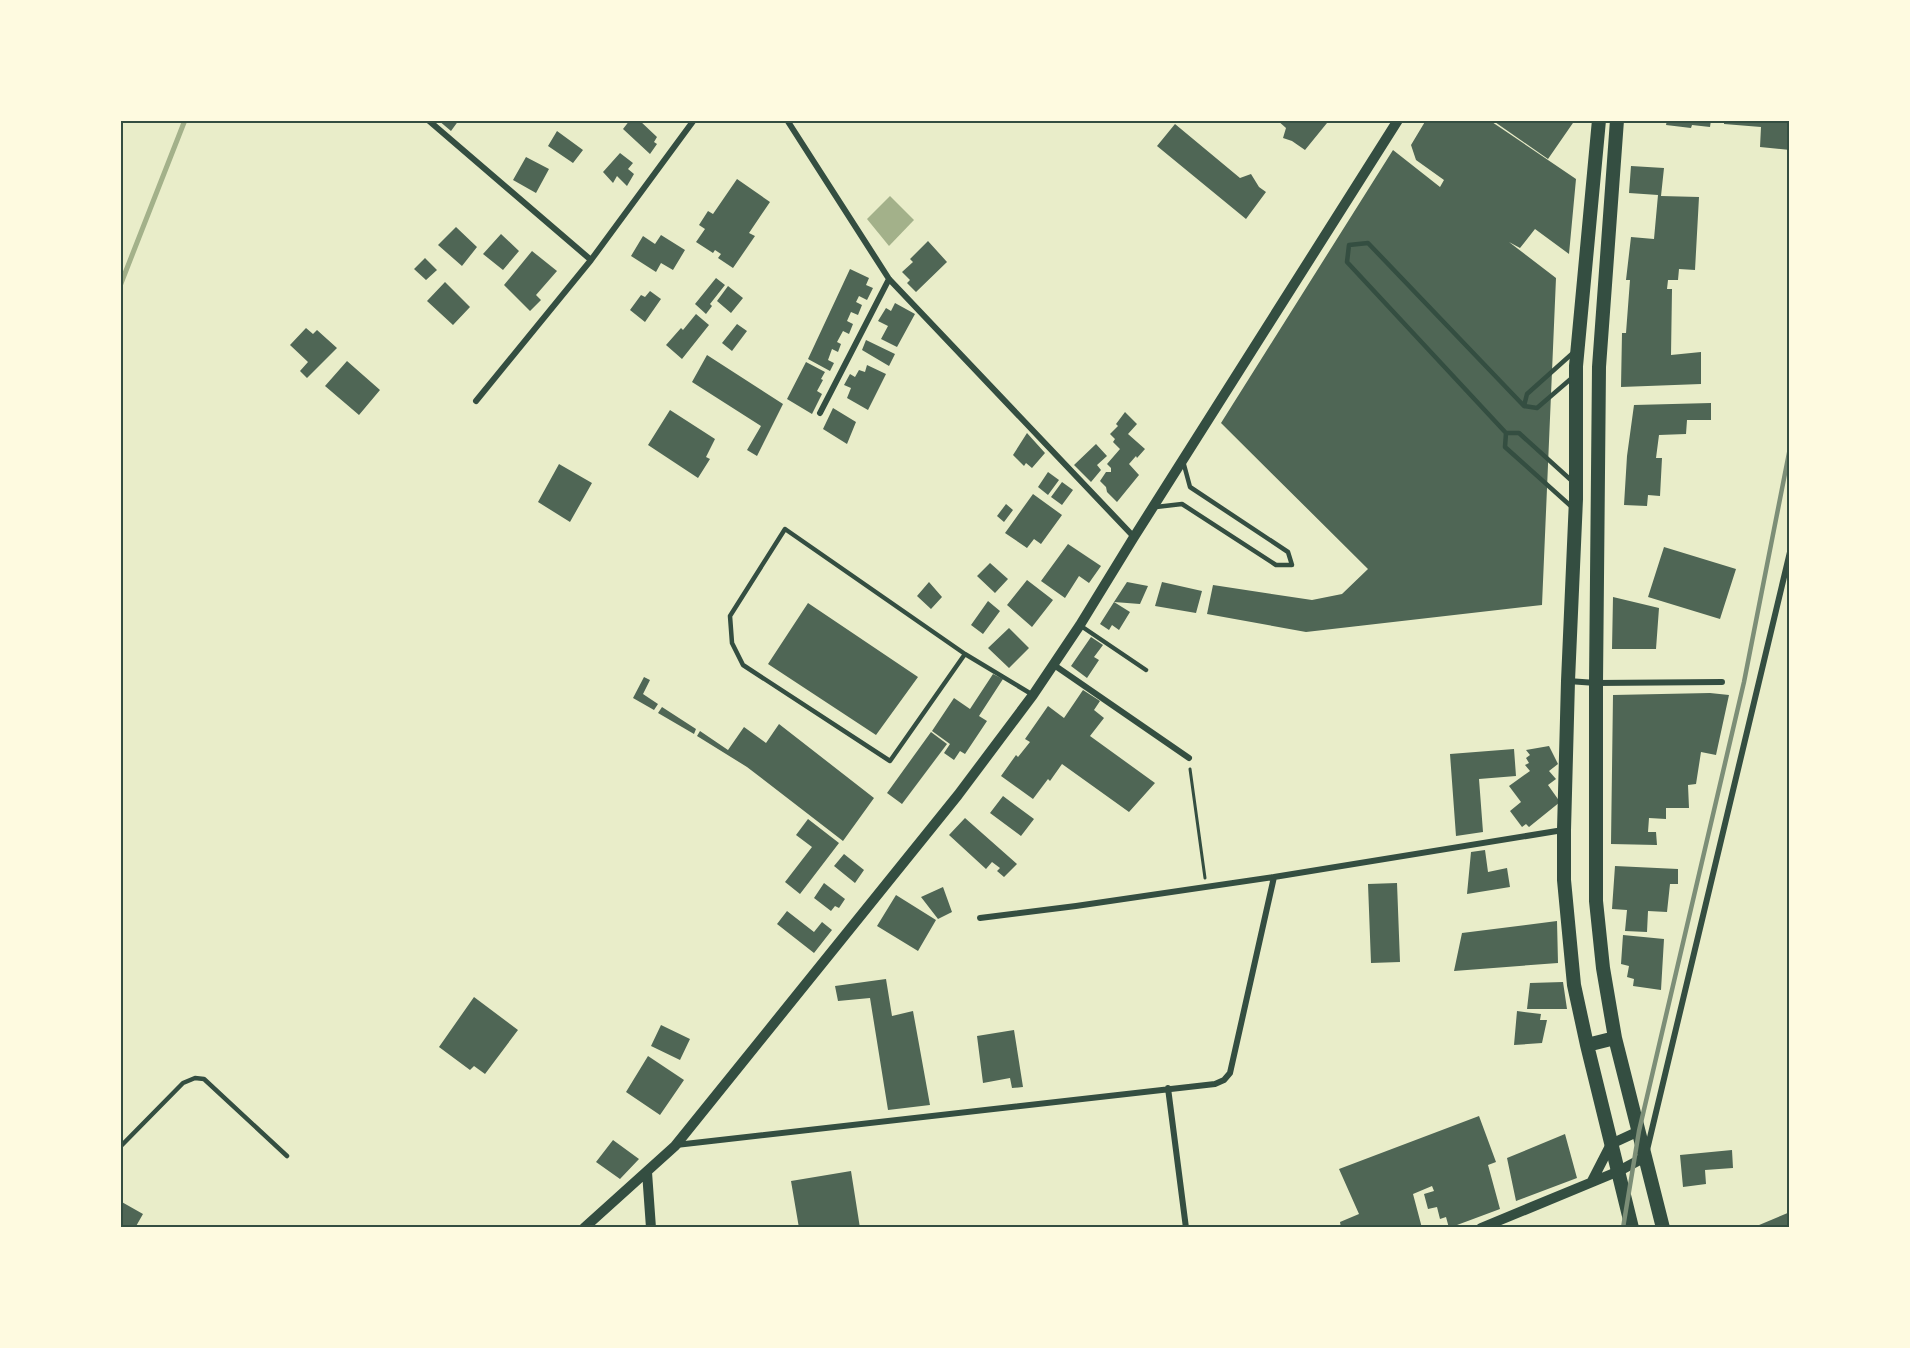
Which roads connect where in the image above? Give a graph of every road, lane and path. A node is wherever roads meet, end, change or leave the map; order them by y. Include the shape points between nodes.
1 (428, 120) edge
2 (694, 120) edge
3 (787, 120) edge
4 (1398, 120) edge
5 (1599, 120) edge
6 (1617, 120) edge
7 (591, 260) junction
8 (889, 279) junction
9 (1578, 348) junction
10 (1599, 367) junction
11 (1576, 370) junction
12 (476, 401) dead end
13 (1524, 406) junction
14 (820, 413) dead end
15 (1506, 433) junction
16 (1183, 460) junction
17 (1576, 498) junction
18 (1599, 501) junction
19 (1153, 507) junction
20 (1134, 537) junction
21 (1790, 552) edge
22 (1080, 625) junction
23 (965, 654) junction
24 (1054, 665) junction
25 (1146, 670) dead end
26 (1568, 681) junction
27 (1722, 682) dead end
28 (1596, 684) junction
29 (1033, 695) junction
30 (1189, 758) joint
31 (1564, 830) junction
32 (1274, 877) junction
33 (1206, 887) junction
34 (980, 918) dead end
35 (1615, 1038) junction
36 (1587, 1045) junction
37 (1168, 1088) junction
38 (1639, 1131) junction
39 (1611, 1144) junction
40 (675, 1146) junction
41 (120, 1147) edge
42 (287, 1156) dead end
43 (1645, 1157) junction
44 (1619, 1171) junction
45 (647, 1172) junction
46 (1592, 1181) junction
47 (584, 1228) edge
48 (651, 1228) edge
49 (1185, 1228) edge
50 (1481, 1228) edge
51 (1632, 1228) edge
52 (1664, 1228) edge

1 - 7 street
2 - 7 street
3 - 8 street
4 - 16 street
5 - 9 main road
6 - 10 main road
7 - 12 street
8 - 14 street
8 - 20 street
9 - 11 main road
9 - 13 lane via 1527,394
10 - 11 main road
10 - 18 main road
11 - 13 lane via 1537,408
11 - 17 main road
13 - 15 lane via 1368,243 1349,245 1347,262
15 - 17 lane via 1519,434
15 - 17 lane via 1505,447
16 - 19 street
16 - 19 lane via 1191,488 1288,552 1292,565 1276,565 1182,504
17 - 18 main road
17 - 26 main road
18 - 28 main road
19 - 20 street
20 - 22 street
21 - 43 street
22 - 24 street
22 - 25 lane
23 - 23 lane via 785,529 730,616 732,643 743,665 890,761
23 - 29 lane
24 - 29 street
24 - 30 street
26 - 28 street
26 - 31 main road
27 - 28 street
28 - 35 main road via 1596,901
29 - 40 street via 958,795
30 - 33 path
31 - 32 street
31 - 36 main road via 1567,925
32 - 33 street
32 - 37 street via 1230,1073 1215,1084
33 - 34 street
35 - 36 main road
35 - 38 main road
36 - 39 main road
37 - 40 street
37 - 49 street
38 - 39 street
38 - 43 main road
39 - 44 main road
39 - 46 street
40 - 45 street
41 - 42 lane via 183,1083 204,1078
43 - 44 street
43 - 52 main road
44 - 46 street
44 - 51 main road
45 - 47 street
45 - 48 street
46 - 50 street

